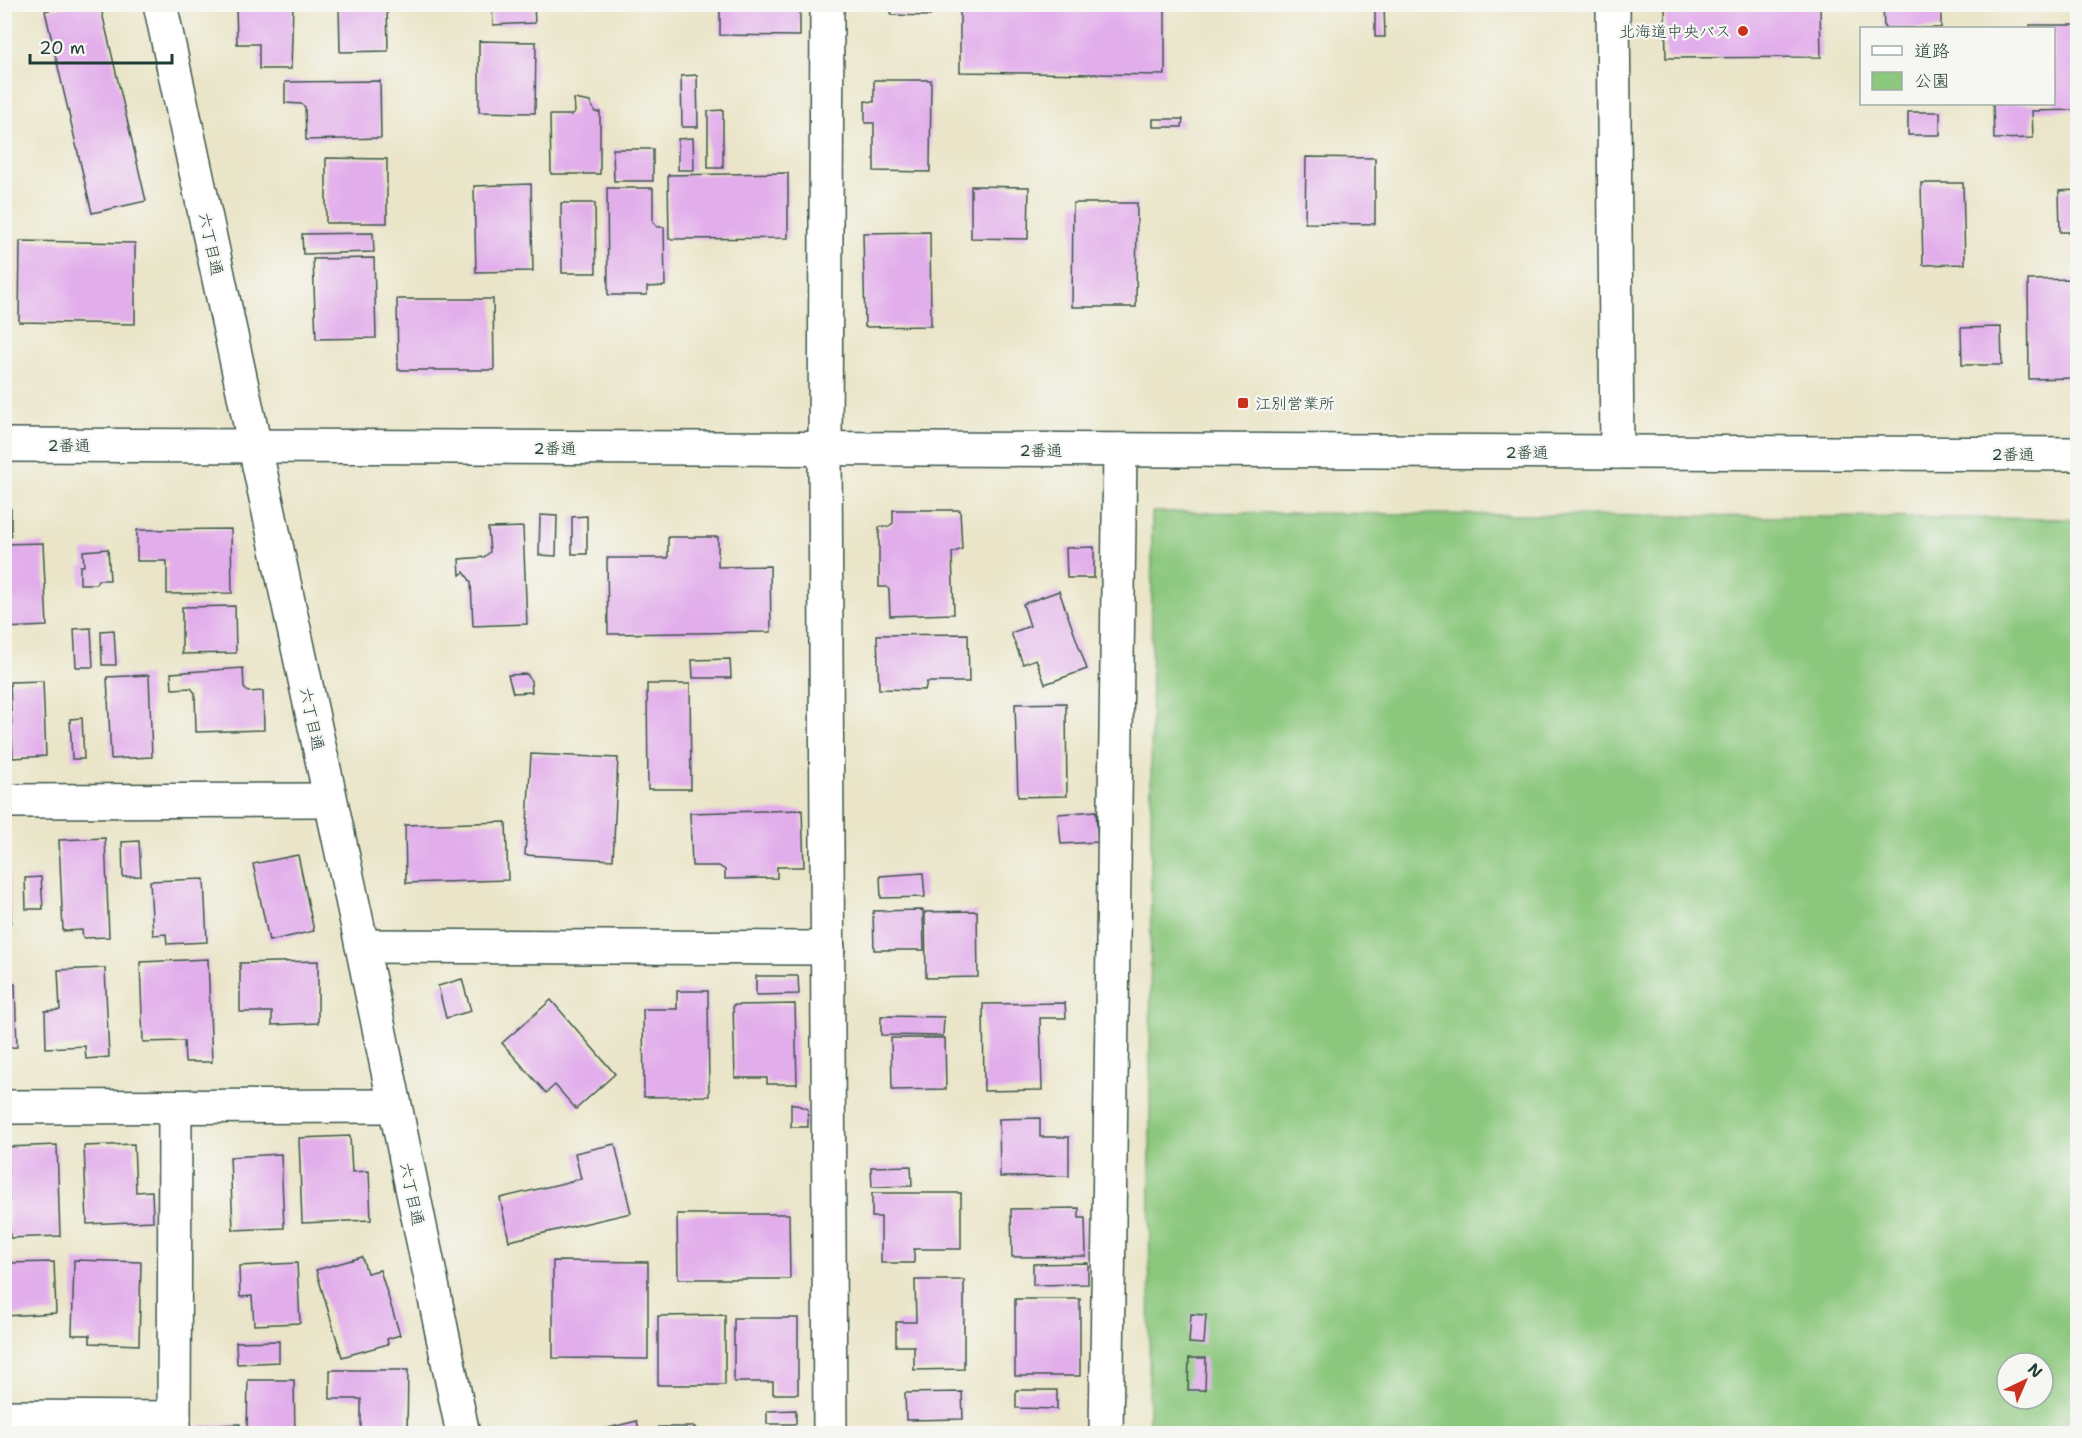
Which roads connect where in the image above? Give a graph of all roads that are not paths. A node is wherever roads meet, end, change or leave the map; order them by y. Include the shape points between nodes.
1 (160, 4) edge
2 (827, 4) edge
3 (1613, 4) edge
4 (4, 445) edge
5 (254, 446) junction
6 (825, 449) junction
7 (1120, 450) junction
8 (1617, 452) junction
9 (2078, 454) edge
10 (329, 800) junction
11 (4, 801) edge
12 (362, 946) junction
13 (828, 948) junction
14 (394, 1106) junction
15 (4, 1107) edge
16 (175, 1107) junction
17 (4, 1417) edge
18 (174, 1426) edge
19 (463, 1434) edge
20 (830, 1434) edge
21 (1106, 1434) edge

1 - 5 street, 六丁目通
2 - 6 street
3 - 8 street
4 - 5 street, 2番通
5 - 6 street, 2番通
5 - 10 street, 六丁目通
6 - 7 street, 2番通
6 - 13 street
7 - 8 street, 2番通
7 - 21 street
8 - 9 street, 2番通
10 - 11 street
10 - 12 street, 六丁目通
12 - 13 street
12 - 14 street, 六丁目通
13 - 20 street
14 - 16 street
14 - 19 street, 六丁目通
15 - 16 street
16 - 18 street
17 - 18 street

